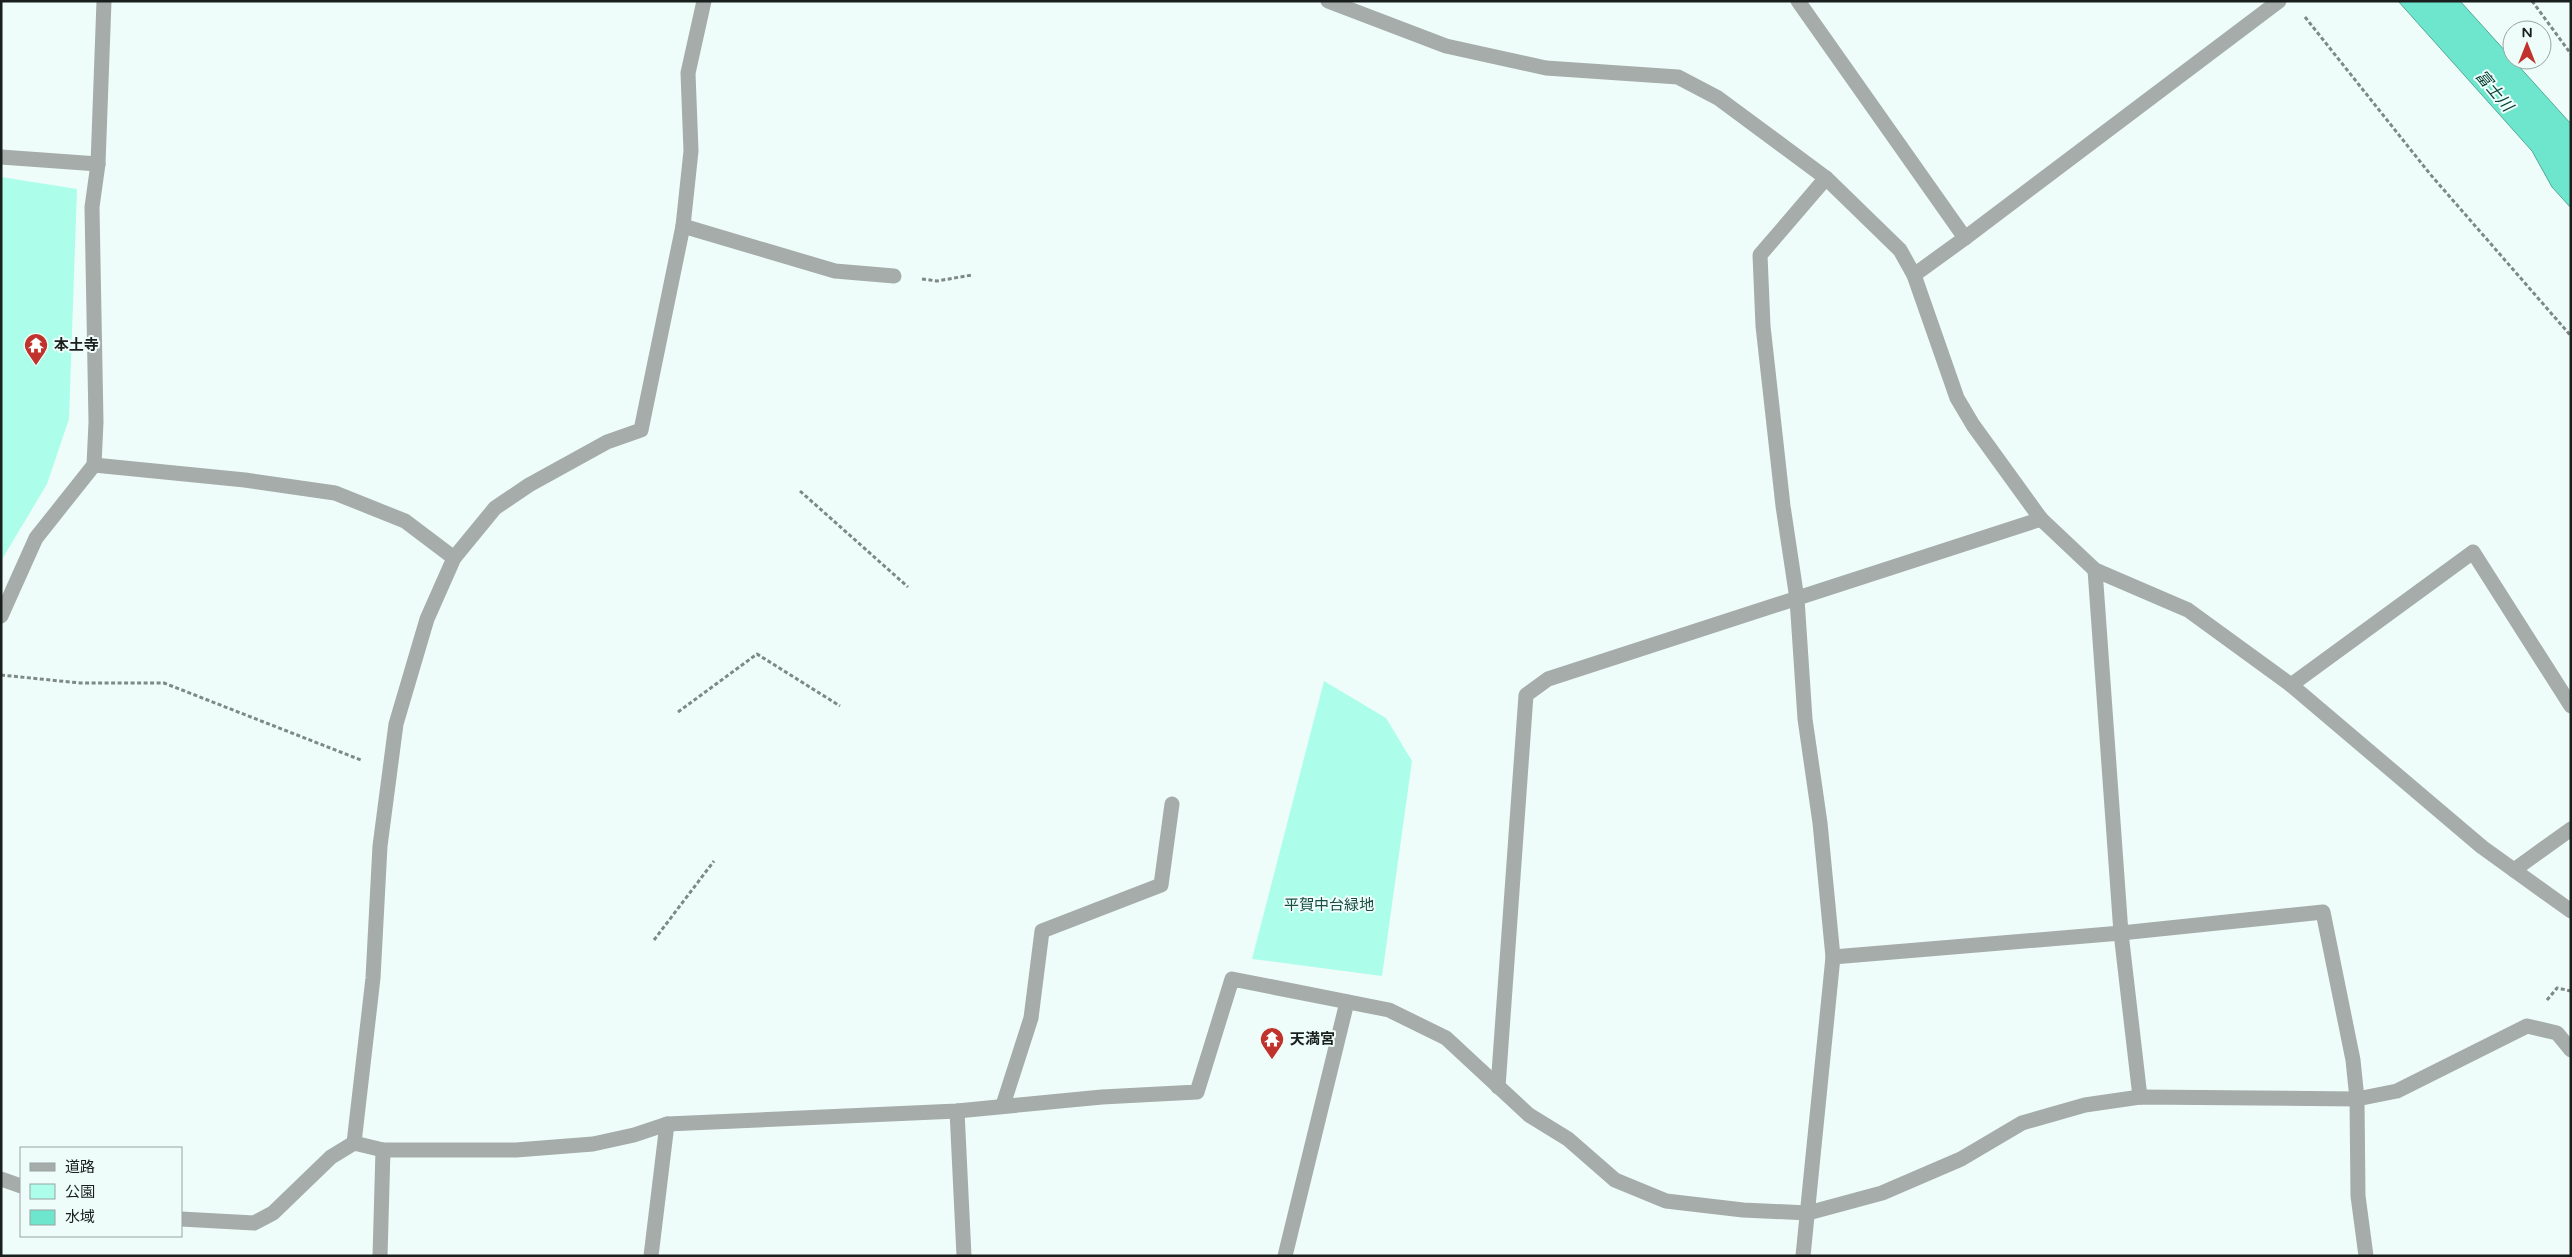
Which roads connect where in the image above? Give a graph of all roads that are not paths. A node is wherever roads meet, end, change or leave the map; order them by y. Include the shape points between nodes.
1 (104, 1) edge
2 (704, 1) edge
3 (1798, 1) edge
4 (2279, 1) edge
5 (1333, 2) edge
6 (1, 156) edge
7 (98, 164) junction
8 (1826, 178) junction
9 (682, 226) junction
10 (1965, 238) junction
11 (1914, 274) junction
12 (894, 276) road end
13 (94, 465) junction
14 (2040, 519) junction
15 (454, 558) junction
16 (2095, 570) junction
17 (1797, 599) junction
18 (1, 616) edge
19 (2291, 685) junction
20 (2571, 706) edge
21 (1172, 804) dead end
22 (2571, 829) edge
23 (2514, 870) junction
24 (2571, 911) edge
25 (2121, 933) junction
26 (1833, 957) junction
27 (1347, 1002) junction
28 (2571, 1050) edge
29 (1498, 1087) junction
30 (2140, 1097) junction
31 (2357, 1099) junction
32 (1003, 1105) junction
33 (957, 1111) junction
34 (668, 1124) junction
35 (354, 1143) junction
36 (383, 1150) junction
37 (1, 1179) edge
38 (20, 1186) edge
39 (1808, 1213) junction
40 (182, 1219) edge
41 (380, 1256) edge
42 (650, 1256) edge
43 (964, 1256) edge
44 (1285, 1256) edge
45 (1802, 1256) edge
46 (2366, 1256) edge

1 - 7 street
2 - 9 street via 688,73 691,152
3 - 10 street
4 - 10 street
5 - 8 street via 1446,46 1537,66 1678,77 1718,98
6 - 7 street
7 - 13 street via 92,207
8 - 11 street via 1900,250
8 - 17 street via 1760,255 1763,326
9 - 12 street via 835,271
9 - 15 street via 641,430 607,442 528,485 496,508
10 - 11 street
11 - 14 street via 1957,398
13 - 15 street via 245,480 334,493 405,521
13 - 18 street via 36,538
14 - 16 street
14 - 17 street
15 - 35 street via 427,620 396,724 380,846 373,978
16 - 19 street via 2188,610
16 - 25 street
17 - 26 street via 1805,719 1820,823
17 - 29 street via 1548,679 1526,695
19 - 20 street via 2472,552
19 - 23 street via 2482,847
21 - 32 street via 1161,886 1042,931 1031,1018
22 - 23 street
23 - 24 street
25 - 26 street
25 - 30 street
25 - 31 street via 2323,912 2353,1060
26 - 39 street
27 - 29 street via 1389,1010 1446,1038
27 - 32 street via 1232,979 1197,1092
27 - 44 street
28 - 31 street via 2557,1033 2527,1026 2397,1091
29 - 39 street via 1529,1115 1568,1139 1616,1180 1666,1201
30 - 31 street
30 - 39 street via 2085,1104 2022,1123 1961,1159 1882,1193
31 - 46 street via 2358,1196
32 - 33 street
33 - 34 street
33 - 43 street
34 - 36 street via 593,1144 516,1150
34 - 42 street
35 - 36 street
35 - 40 street via 331,1157 272,1213 254,1223
36 - 41 street
37 - 38 street
39 - 45 street

